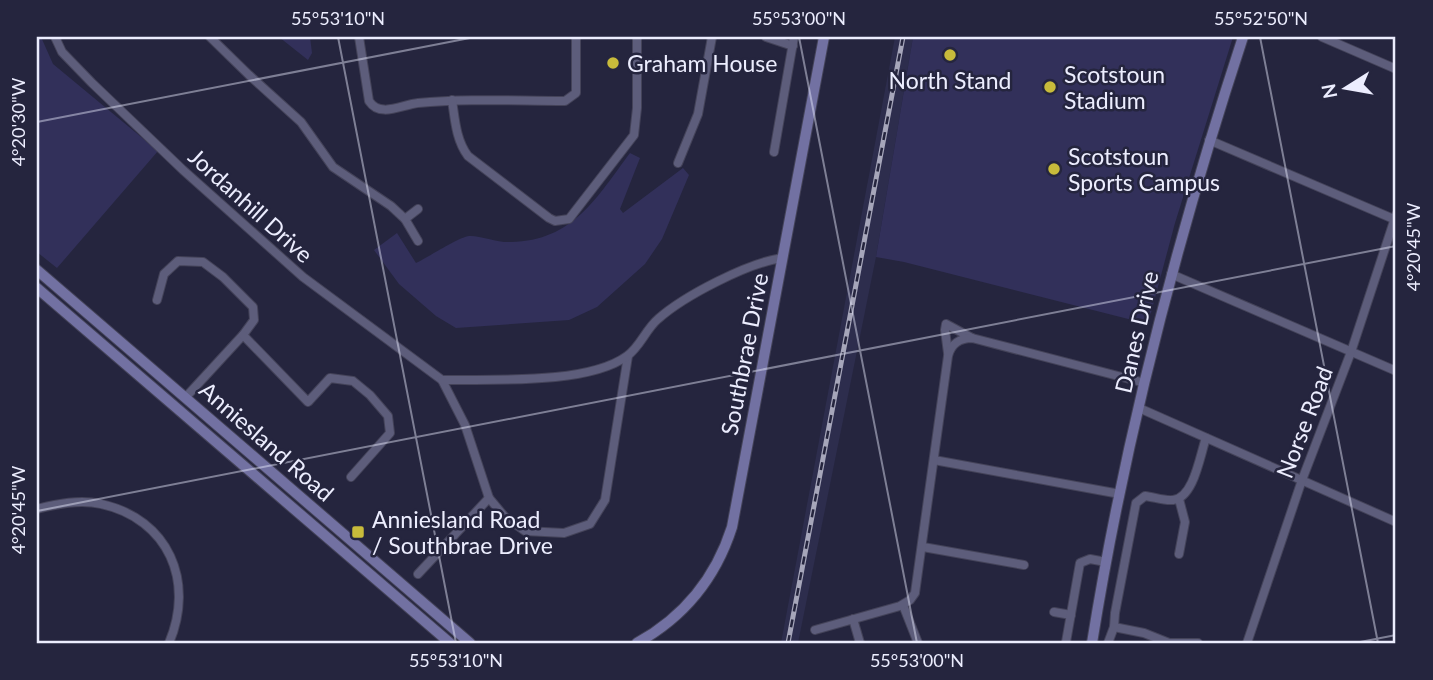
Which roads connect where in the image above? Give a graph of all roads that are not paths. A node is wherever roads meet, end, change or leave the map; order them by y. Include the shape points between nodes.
1 (55, 37) edge
2 (210, 37) edge
3 (359, 37) edge
4 (576, 37) edge
5 (637, 37) edge
6 (712, 37) edge
7 (766, 37) edge
8 (824, 37) edge
9 (1243, 37) edge
10 (1322, 37) edge
11 (793, 41) edge
12 (1396, 69) edge
13 (452, 100) junction
14 (1209, 140) junction
15 (775, 152) dead end
16 (678, 163) dead end
17 (418, 209) dead end
18 (1396, 218) edge
19 (405, 219) junction
20 (418, 241) dead end
21 (783, 258) junction
22 (37, 270) edge
23 (1171, 274) junction
24 (37, 288) edge
25 (157, 300) dead end
26 (243, 335) junction
27 (972, 338) junction
28 (1351, 352) junction
29 (628, 356) junction
30 (948, 356) junction
31 (1396, 371) edge
32 (442, 380) junction
33 (1145, 383) junction
34 (185, 398) junction
35 (1139, 408) junction
36 (1206, 438) junction
37 (252, 456) junction
38 (934, 460) junction
39 (245, 467) junction
40 (351, 477) dead end
41 (1302, 481) junction
42 (1120, 494) junction
43 (489, 498) junction
44 (1179, 499) junction
45 (37, 509) edge
46 (1396, 522) edge
47 (923, 547) junction
48 (1179, 554) dead end
49 (1106, 562) junction
50 (1024, 565) dead end
51 (418, 574) dead end
52 (903, 605) junction
53 (1054, 612) dead end
54 (1071, 615) junction
55 (853, 619) junction
56 (1114, 627) junction
57 (815, 631) dead end
58 (1066, 642) edge
59 (169, 643) edge
60 (450, 643) edge
61 (470, 643) edge
62 (637, 643) edge
63 (860, 643) edge
64 (918, 643) edge
65 (1092, 643) edge
66 (1108, 643) edge
67 (1198, 643) edge
68 (1247, 643) edge

1 - 32 street, Jordanhill Drive via 62,52 92,83 293,268
2 - 19 street via 301,122 333,167
3 - 13 street via 373,108 379,111
4 - 13 street via 576,93 571,99
5 - 13 street via 634,135 569,219 550,218 468,156 458,137
6 - 16 street via 698,114
7 - 11 street
8 - 21 street, Southbrae Drive
9 - 14 street, Danes Drive
10 - 12 street
11 - 15 street
14 - 18 street
14 - 23 street, Danes Drive
17 - 19 street
18 - 28 street, Norse Road
19 - 20 street
21 - 29 street via 692,295 657,320
21 - 62 street, Southbrae Drive via 727,542 692,600
22 - 34 street, Anniesland Road
23 - 28 street
23 - 33 street, Danes Drive
24 - 39 street, Anniesland Road
25 - 26 street via 164,274 178,261 203,262 253,307 254,320
26 - 34 street
26 - 40 street via 308,402 330,378 353,382 388,416 390,433
27 - 30 street via 957,342
27 - 30 street via 946,324
27 - 33 street
28 - 31 street
28 - 41 street, Norse Road
29 - 32 street via 579,374
29 - 43 street via 605,500 590,524 564,533 525,531
30 - 38 street
32 - 43 street via 465,425
33 - 35 street, Danes Drive
34 - 37 street, Anniesland Road
35 - 36 street
35 - 42 street, Danes Drive
36 - 41 street
36 - 44 street via 1190,489
37 - 39 street
37 - 61 street, Anniesland Road
38 - 42 street
38 - 47 street
39 - 60 street, Anniesland Road
41 - 46 street
41 - 68 street, Norse Road
42 - 49 street, Danes Drive
43 - 51 street
44 - 48 street via 1185,522
44 - 56 street via 1145,496 1136,503
45 - 59 street via 100,503 134,516 159,538 173,561 180,589 179,612
47 - 50 street
47 - 52 street via 916,589
49 - 54 street via 1090,559 1080,563
49 - 65 street, Danes Drive
52 - 55 street
52 - 64 street
53 - 54 street
54 - 58 street
55 - 57 street
55 - 63 street
56 - 66 street
56 - 67 street via 1169,643

